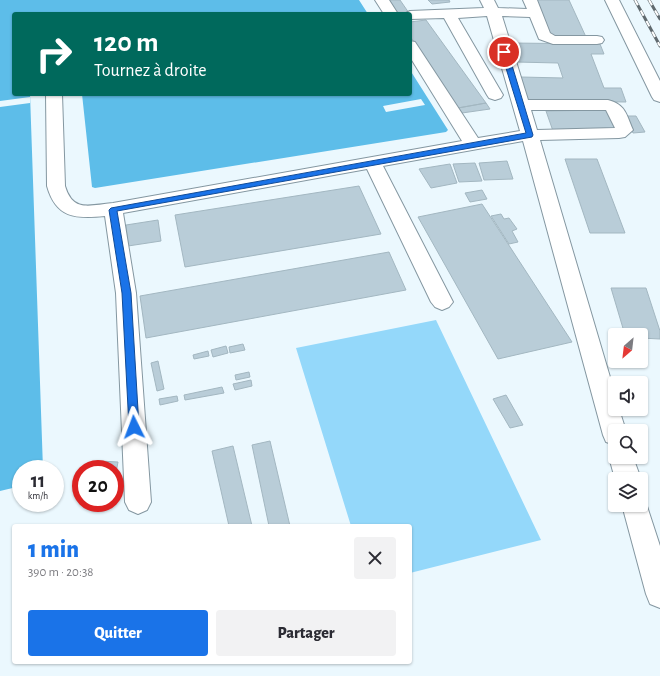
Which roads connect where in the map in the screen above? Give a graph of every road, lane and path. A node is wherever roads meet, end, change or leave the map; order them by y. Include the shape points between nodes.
1 (382, 0) edge
2 (520, 0) edge
3 (612, 0) edge
4 (533, 6) edge
5 (496, 8) edge
6 (390, 12) edge
7 (448, 13) junction
8 (412, 15) edge
9 (544, 36) junction
10 (597, 40) dead end
11 (412, 48) edge
12 (495, 95) dead end
13 (54, 96) edge
14 (660, 97) edge
15 (520, 105) junction
16 (530, 135) junction
17 (473, 144) junction
18 (373, 163) junction
19 (113, 210) junction
20 (442, 302) dead end
21 (612, 424) edge
22 (138, 502) dead end
23 (637, 512) edge
24 (659, 589) edge

1 - 6 street
2 - 5 street
3 - 14 street
4 - 5 street
4 - 9 street
5 - 7 street
5 - 9 street
5 - 15 street
7 - 8 street
7 - 12 street
9 - 10 street via 553,40
11 - 17 street
13 - 19 street via 58,197 66,207 75,211
15 - 16 street
15 - 16 street via 608,104 614,107 624,130 619,133
16 - 17 street
16 - 21 street
17 - 18 street
18 - 19 street
18 - 20 street
19 - 22 street via 126,293
23 - 24 street

